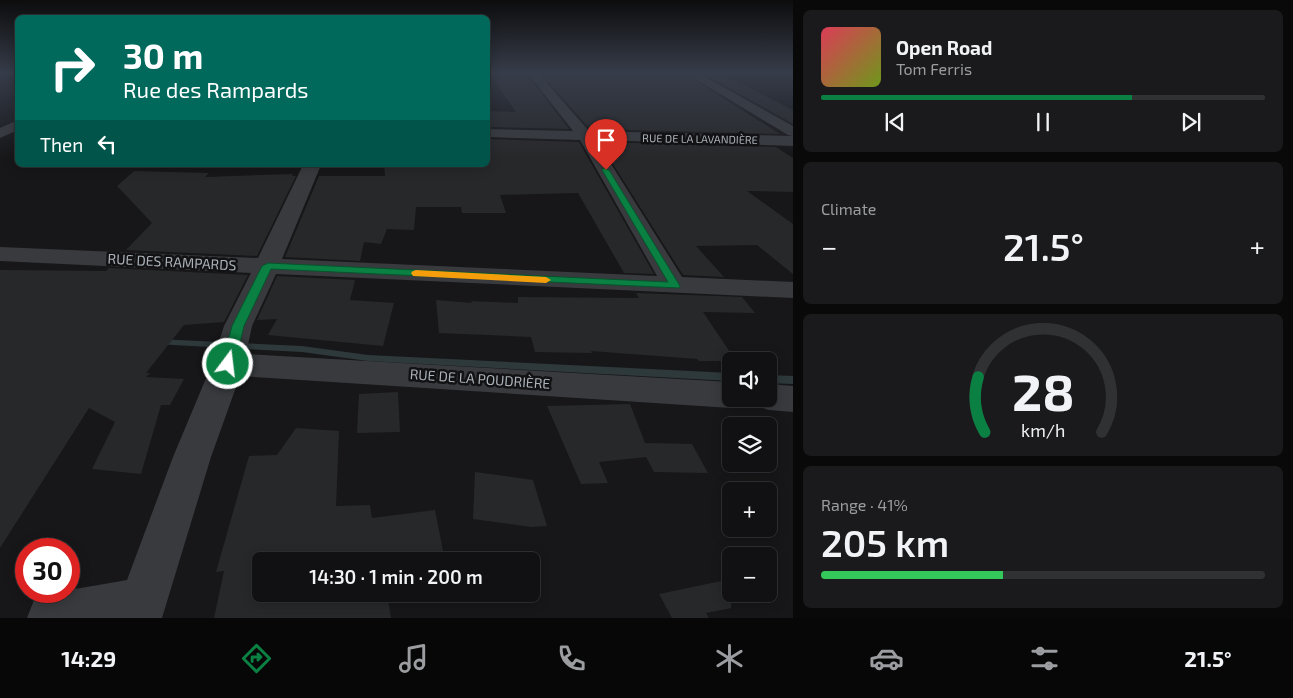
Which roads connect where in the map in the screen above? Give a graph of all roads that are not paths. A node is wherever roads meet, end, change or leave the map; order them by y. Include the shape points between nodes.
1 (556, 101) edge
2 (739, 101) edge
3 (0, 116) edge
4 (15, 117) edge
5 (15, 126) edge
6 (793, 132) edge
7 (490, 133) edge
8 (0, 134) edge
9 (586, 137) junction
10 (793, 141) edge
11 (311, 167) edge
12 (0, 254) edge
13 (268, 266) junction
14 (675, 286) junction
15 (793, 290) edge
16 (228, 364) junction
17 (722, 394) edge
18 (777, 398) edge
19 (793, 399) edge
20 (140, 609) edge
21 (52, 618) edge

1 - 9 street
2 - 6 street
3 - 4 street
5 - 8 street
7 - 9 street, RUE DE LA LAVANDIÈRE
9 - 10 street, RUE DE LA LAVANDIÈRE
9 - 14 street
11 - 13 street
12 - 13 street, RUE DES RAMPARDS
13 - 14 street, RUE DES RAMPARDS
13 - 16 street via 238,326
14 - 15 street, RUE DES RAMPARDS
16 - 17 street, RUE DE LA POUDRIÈRE
16 - 20 street
18 - 19 street
20 - 21 street

